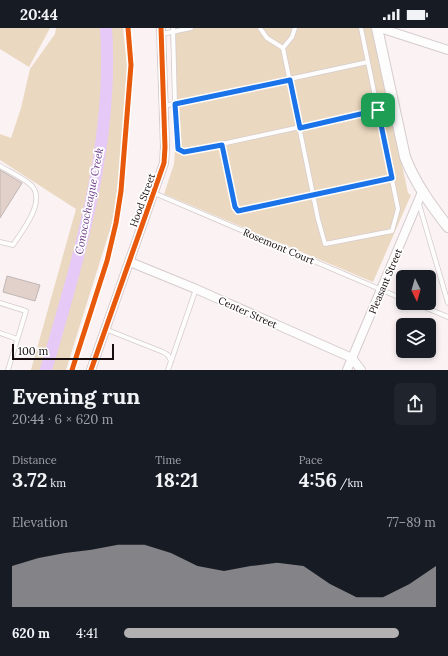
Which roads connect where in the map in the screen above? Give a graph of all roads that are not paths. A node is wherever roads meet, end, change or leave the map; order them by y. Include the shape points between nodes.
1 (191, 28) edge
2 (260, 28) edge
3 (295, 28) edge
4 (361, 28) edge
5 (379, 28) edge
6 (173, 30) edge
7 (161, 31) edge
8 (283, 48) junction
9 (448, 50) edge
10 (368, 62) junction
11 (290, 80) junction
12 (175, 104) junction
13 (164, 106) junction
14 (378, 110) junction
15 (300, 128) junction
16 (222, 145) junction
17 (0, 166) edge
18 (392, 178) junction
19 (154, 193) junction
20 (313, 194) junction
21 (420, 197) junction
22 (448, 227) edge
23 (0, 242) edge
24 (130, 262) junction
25 (196, 289) junction
26 (381, 290) junction
27 (396, 295) edge
28 (0, 303) edge
29 (448, 303) edge
30 (431, 310) edge
31 (448, 317) edge
32 (105, 329) junction
33 (0, 333) edge
34 (18, 339) junction
35 (352, 358) junction
36 (171, 361) junction
37 (8, 370) edge
38 (91, 370) edge
39 (168, 370) edge
40 (347, 370) edge
41 (361, 370) edge

1 - 6 lane
2 - 8 lane via 267,38
3 - 8 lane via 288,44
4 - 10 lane
5 - 9 street
5 - 21 street via 405,157
6 - 7 lane
6 - 12 lane
7 - 13 street, Hood Street
8 - 11 lane
10 - 11 lane
10 - 14 lane
11 - 12 lane
11 - 15 lane
12 - 13 lane
12 - 16 lane via 180,152
13 - 19 street, Hood Street via 164,163
14 - 15 lane
14 - 18 lane
15 - 16 lane
15 - 20 lane
16 - 20 lane via 238,211
17 - 23 lane via 32,187 36,198 35,211 13,245
18 - 20 lane
18 - 20 lane via 398,209 392,231 325,244
19 - 24 street, Hood Street
19 - 26 lane, Rosemont Court
21 - 22 street
21 - 26 street, Pleasant Street
21 - 29 lane
24 - 25 street, Center Street
24 - 32 street, Hood Street
25 - 35 street, Center Street
25 - 36 lane
26 - 27 lane, Rosemont Court
26 - 35 street, Pleasant Street
28 - 34 lane via 26,311
30 - 31 lane
32 - 36 lane via 163,352
32 - 38 street, Hood Street
33 - 34 lane
34 - 37 lane
35 - 40 street, Pleasant Street
35 - 41 street, Center Street
36 - 39 lane

